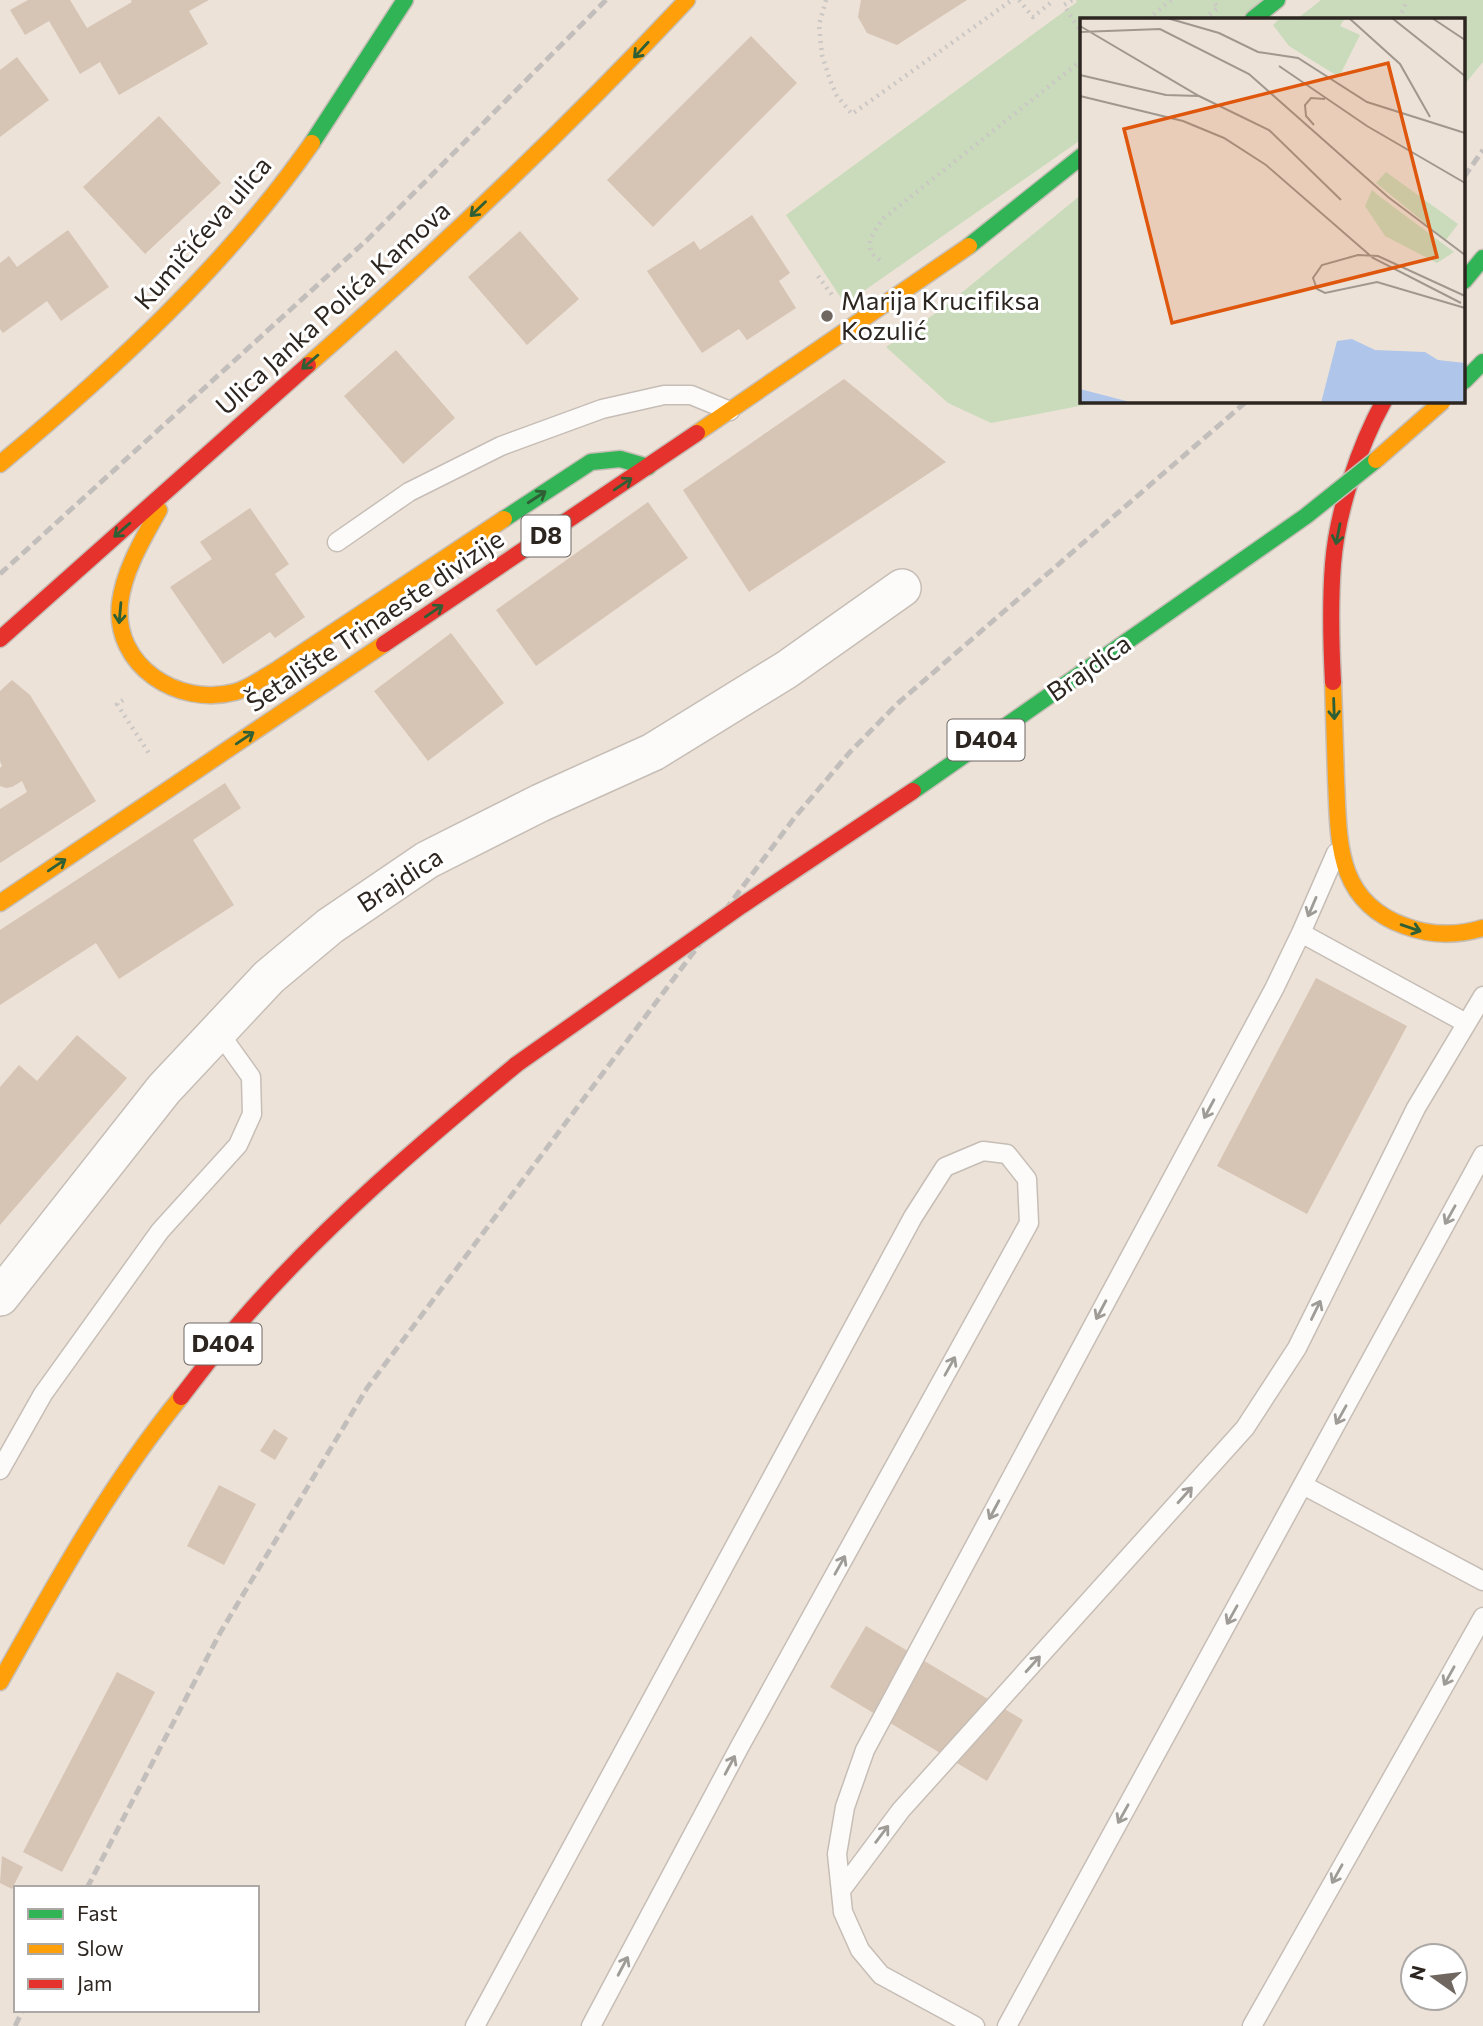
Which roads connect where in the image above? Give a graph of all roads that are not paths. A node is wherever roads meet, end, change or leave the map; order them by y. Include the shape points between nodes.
1 (405, 0) edge
2 (687, 0) edge
3 (1277, 0) edge
4 (1254, 18) edge
5 (1080, 158) edge
6 (1483, 258) edge
7 (1466, 279) edge
8 (1483, 362) edge
9 (1466, 379) edge
10 (1383, 402) edge
11 (1442, 402) edge
12 (730, 411) junction
13 (0, 464) edge
14 (648, 467) junction
15 (175, 484) junction
16 (337, 542) dead end
17 (902, 588) dead end
18 (0, 639) edge
19 (1339, 844) junction
20 (0, 903) edge
21 (1483, 928) edge
22 (1301, 933) junction
23 (1483, 996) edge
24 (1466, 1023) junction
25 (218, 1031) junction
26 (1483, 1156) edge
27 (0, 1297) edge
28 (0, 1471) edge
29 (1303, 1485) junction
30 (1483, 1581) edge
31 (1483, 1617) edge
32 (0, 1682) edge
33 (842, 1889) junction
34 (475, 2026) edge
35 (591, 2026) edge
36 (975, 2026) edge
37 (1007, 2026) edge
38 (1252, 2026) edge

1 - 13 main road, Kumičićeva ulica via 314,139 248,226 147,335
2 -> 15 main road, Ulica Janka Polića Kamova via 616,76 417,268
3 - 4 main road
5 - 12 main road, Šetalište Trinaeste divizije / D8 via 969,246
6 - 7 main road
8 - 9 main road
10 -> 19 main road via 1344,501 1333,562 1331,641
11 - 32 main road, Brajdica / D404, bridge via 1295,523 517,1064 434,1132 244,1318 166,1415 107,1500
12 - 14 main road, Šetalište Trinaeste divizije / D8
12 - 16 lane via 691,395 664,395 602,409 501,446 408,492
15 -> 14 main road via 131,564 119,622 122,639 137,663 168,687 200,695 235,692 273,673 592,462 629,459
20 -> 14 main road, Šetalište Trinaeste divizije / D8
15 -> 18 main road, Ulica Janka Polića Kamova
17 - 25 street, Brajdica via 786,670 653,752 427,860 330,926 269,977
19 -> 21 main road via 1358,893 1395,922 1441,935
19 -> 22 lane
22 - 24 lane
22 -> 33 lane via 865,1750 845,1807 837,1854
23 - 24 lane
33 -> 24 lane via 901,1810 1245,1428 1297,1348 1416,1108
25 - 27 street, Brajdica via 164,1089
25 - 28 lane via 251,1077 252,1114 239,1145 160,1231 43,1394
26 -> 29 lane
29 - 30 lane
29 -> 37 lane
31 -> 38 lane
33 - 36 lane via 843,1912 860,1950 881,1975
35 -> 34 lane via 1029,1223 1027,1179 1007,1154 983,1151 944,1167 913,1217

